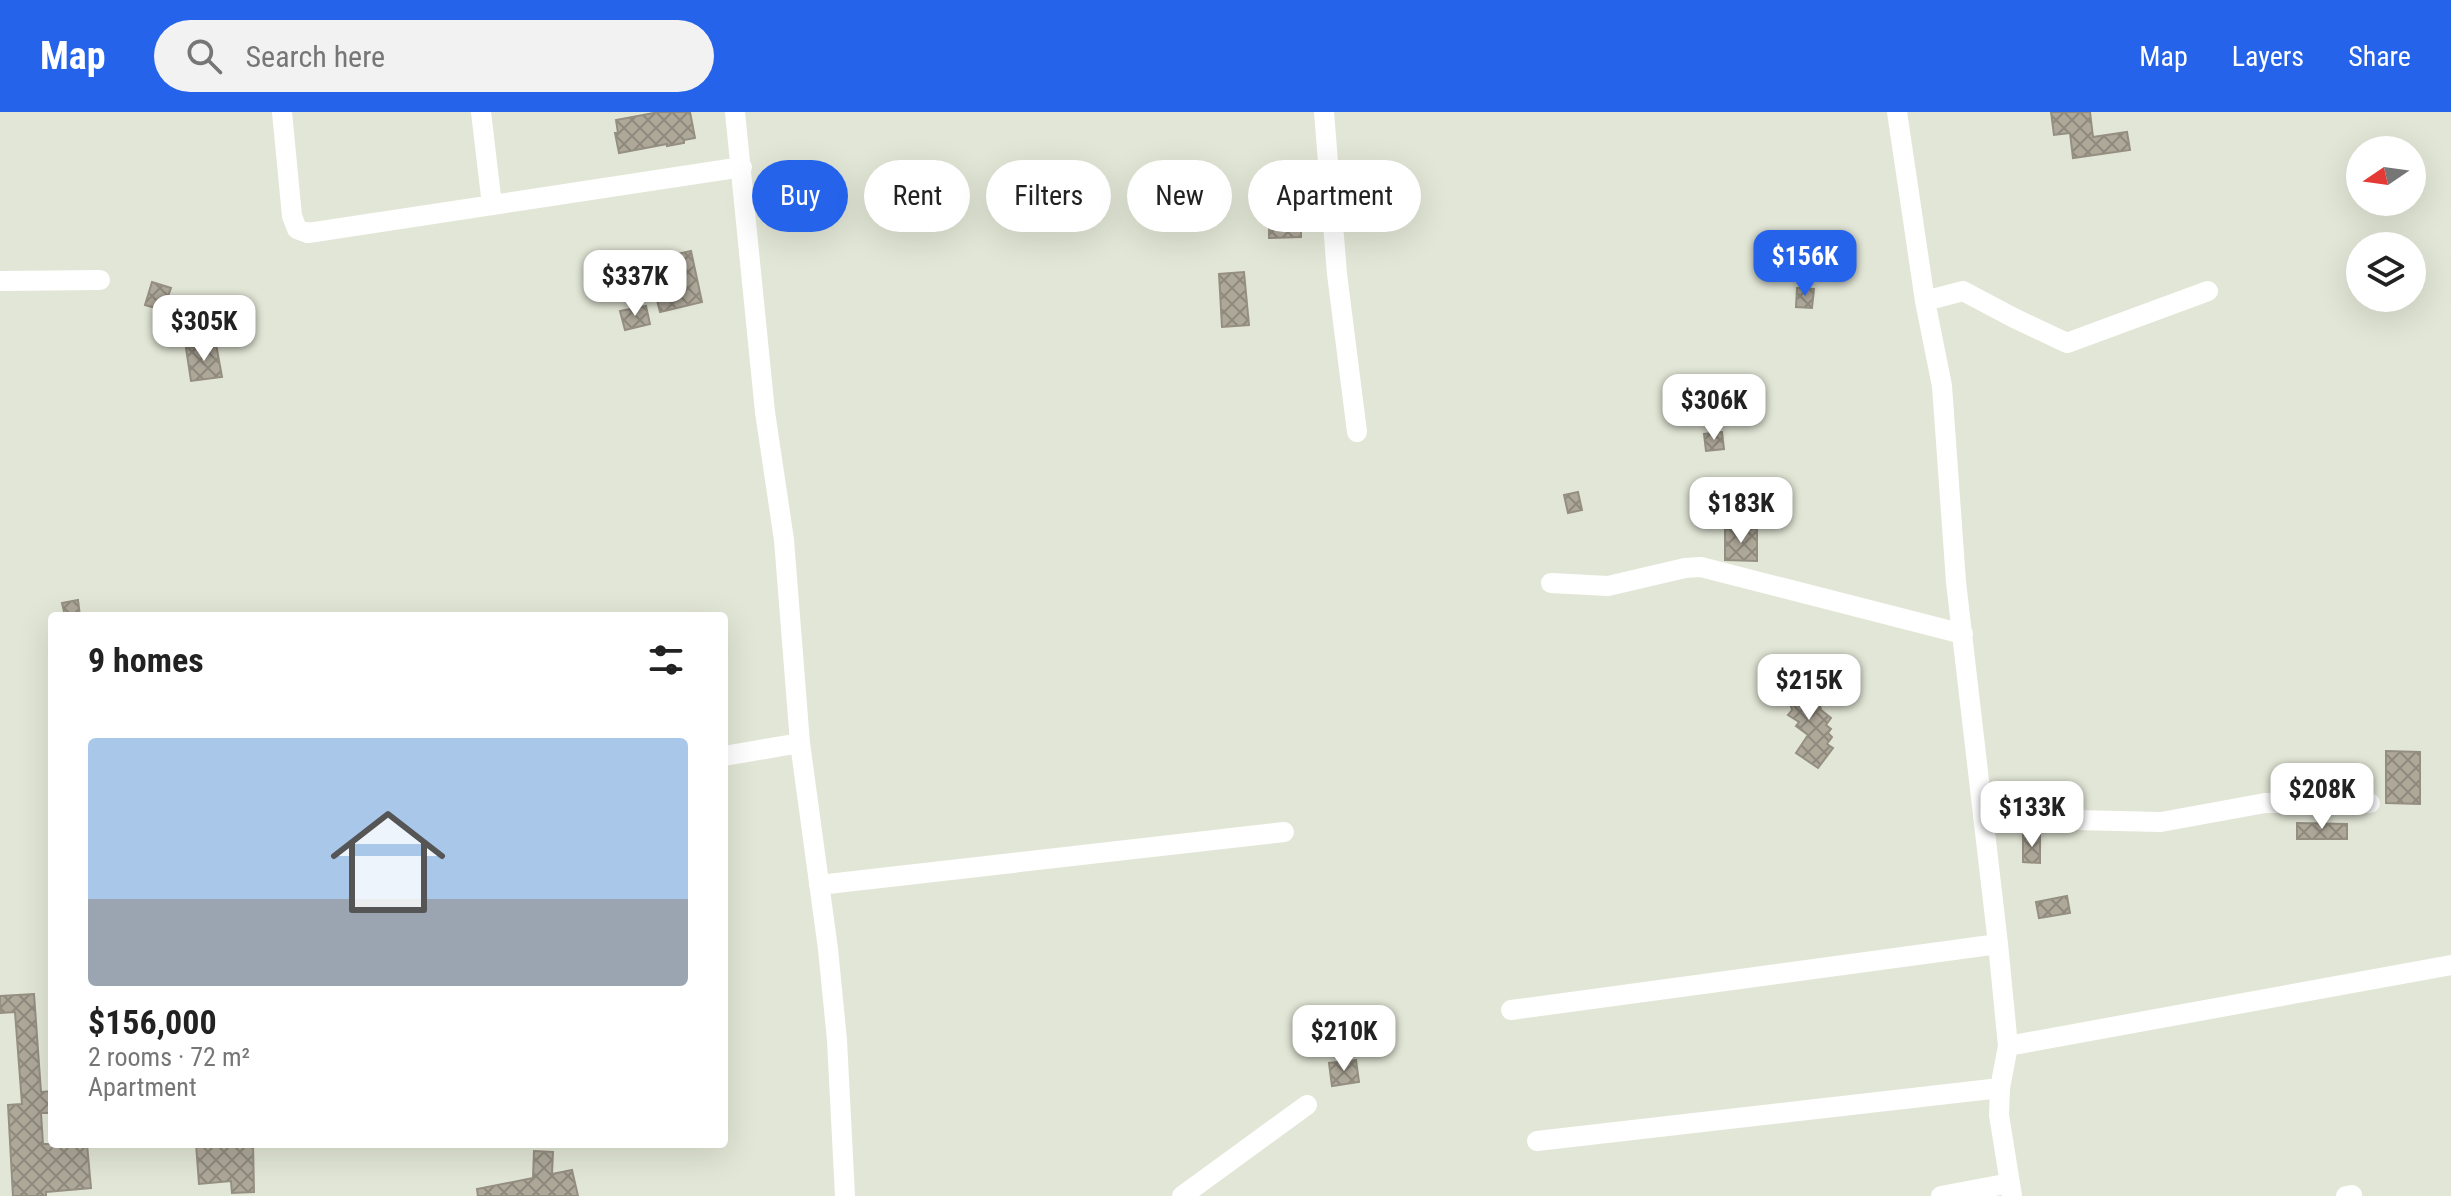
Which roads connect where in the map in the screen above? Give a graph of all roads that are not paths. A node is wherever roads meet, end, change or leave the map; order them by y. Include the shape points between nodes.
1 (282, 112) edge
2 (481, 112) edge
3 (735, 112) edge
4 (1324, 112) edge
5 (1897, 112) edge
6 (742, 167) junction
7 (492, 205) junction
8 (100, 280) dead end
9 (0, 281) edge
10 (2208, 291) dead end
11 (1925, 301) junction
12 (1357, 432) dead end
13 (1551, 583) dead end
14 (1963, 634) junction
15 (800, 743) junction
16 (728, 755) edge
17 (2370, 803) dead end
18 (1983, 818) junction
19 (1284, 832) dead end
20 (819, 885) junction
21 (1998, 944) junction
22 (2451, 965) edge
23 (1511, 1010) dead end
24 (2008, 1046) junction
25 (2000, 1088) junction
26 (1307, 1105) dead end
27 (1537, 1141) dead end
28 (2011, 1189) edge
29 (845, 1196) edge
30 (1182, 1196) edge
31 (1941, 1196) edge

1 - 7 street via 297,229 308,233
2 - 7 street
3 - 6 street
4 - 12 street
5 - 11 street
6 - 7 street
6 - 15 street via 765,412 784,540
8 - 9 street
10 - 11 street via 2067,343 1963,291
11 - 14 street via 1942,386
13 - 14 street via 1608,586 1701,567
14 - 18 street
15 - 16 street
15 - 20 street
17 - 18 street via 2265,803 2161,822
18 - 21 street
19 - 20 street
20 - 29 street via 837,1040
21 - 23 street
21 - 24 street
22 - 24 street
24 - 25 street
25 - 27 street
25 - 28 street
26 - 30 street
28 - 31 street

